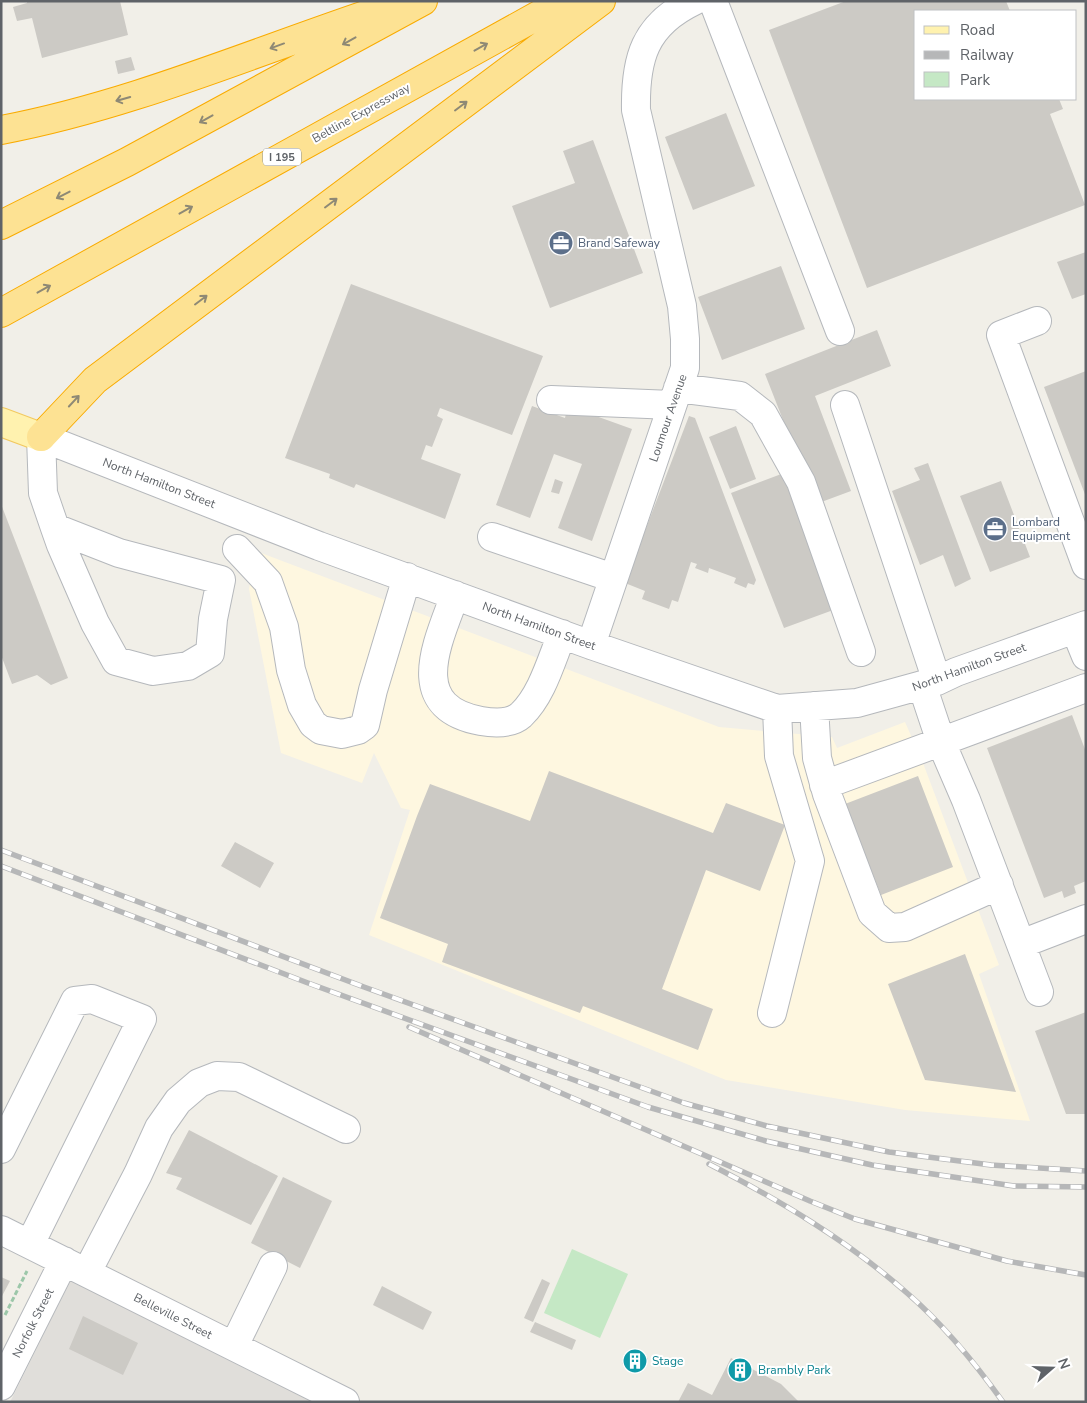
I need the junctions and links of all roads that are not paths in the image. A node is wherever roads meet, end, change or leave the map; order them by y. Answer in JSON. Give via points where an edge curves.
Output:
{"nodes":[{"id":1,"x":405,"y":1,"type":"edge"},
{"id":2,"x":423,"y":1,"type":"edge"},
{"id":3,"x":564,"y":1,"type":"edge"},
{"id":4,"x":601,"y":1,"type":"edge"},
{"id":5,"x":694,"y":1,"type":"edge"},
{"id":6,"x":713,"y":1,"type":"edge"},
{"id":7,"x":1,"y":130,"type":"edge"},
{"id":8,"x":1,"y":226,"type":"edge"},
{"id":9,"x":1,"y":312,"type":"edge"},
{"id":10,"x":1037,"y":322,"type":"dead end"},
{"id":11,"x":840,"y":331,"type":"dead end"},
{"id":12,"x":675,"y":396,"type":"junction"},
{"id":13,"x":552,"y":400,"type":"dead end"},
{"id":14,"x":845,"y":405,"type":"dead end"},
{"id":15,"x":1,"y":422,"type":"edge"},
{"id":16,"x":41,"y":437,"type":"junction"},
{"id":17,"x":252,"y":520,"type":"junction"},
{"id":18,"x":55,"y":528,"type":"junction"},
{"id":19,"x":492,"y":537,"type":"dead end"},
{"id":20,"x":237,"y":549,"type":"junction"},
{"id":21,"x":1086,"y":565,"type":"edge"},
{"id":22,"x":406,"y":577,"type":"junction"},
{"id":23,"x":614,"y":578,"type":"junction"},
{"id":24,"x":221,"y":580,"type":"junction"},
{"id":25,"x":455,"y":595,"type":"junction"},
{"id":26,"x":1081,"y":627,"type":"edge"},
{"id":27,"x":562,"y":634,"type":"junction"},
{"id":28,"x":591,"y":645,"type":"junction"},
{"id":29,"x":861,"y":652,"type":"dead end"},
{"id":30,"x":1086,"y":656,"type":"edge"},
{"id":31,"x":929,"y":683,"type":"junction"},
{"id":32,"x":1086,"y":688,"type":"edge"},
{"id":33,"x":814,"y":706,"type":"junction"},
{"id":34,"x":777,"y":709,"type":"junction"},
{"id":35,"x":941,"y":742,"type":"junction"},
{"id":36,"x":824,"y":785,"type":"junction"},
{"id":37,"x":999,"y":885,"type":"junction"},
{"id":38,"x":1086,"y":919,"type":"edge"},
{"id":39,"x":1021,"y":944,"type":"junction"},
{"id":40,"x":1039,"y":992,"type":"dead end"},
{"id":41,"x":772,"y":1012,"type":"dead end"},
{"id":42,"x":346,"y":1129,"type":"dead end"},
{"id":43,"x":1,"y":1149,"type":"edge"},
{"id":44,"x":1,"y":1230,"type":"edge"},
{"id":45,"x":34,"y":1246,"type":"junction"},
{"id":46,"x":274,"y":1266,"type":"dead end"},
{"id":47,"x":76,"y":1267,"type":"junction"},
{"id":48,"x":234,"y":1346,"type":"junction"},
{"id":49,"x":1,"y":1386,"type":"edge"},
{"id":50,"x":345,"y":1402,"type":"edge"}],
"edges":[{"from":1,"to":7,"type":"highway","one_way":true,"via":[[162,87],[44,122]]},
{"from":2,"to":8,"type":"highway","one_way":true,"via":[[127,162]]},
{"from":9,"to":3,"type":"highway","name":"Beltline Expressway","number":"I 195","one_way":true},
{"from":16,"to":4,"type":"highway","one_way":true,"via":[[94,380]]},
{"from":5,"to":12,"type":"street","name":"Loumour Avenue","via":[[658,25],[639,61],[635,84],[636,110],[682,306],[685,368]]},
{"from":6,"to":11,"type":"street"},
{"from":10,"to":21,"type":"street","via":[[1001,335]]},
{"from":12,"to":13,"type":"street"},
{"from":12,"to":23,"type":"street","name":"Loumour Avenue"},
{"from":12,"to":29,"type":"street","via":[[740,396],[763,414],[801,482]]},
{"from":14,"to":31,"type":"street"},
{"from":15,"to":16,"type":"main road","name":"North Hamilton Street"},
{"from":16,"to":17,"type":"street","name":"North Hamilton Street"},
{"from":16,"to":18,"type":"street","via":[[44,493]]},
{"from":17,"to":20,"type":"street"},
{"from":17,"to":22,"type":"street","name":"North Hamilton Street"},
{"from":18,"to":24,"type":"street","via":[[118,552]]},
{"from":18,"to":24,"type":"street","via":[[95,623],[116,661],[153,671],[188,666],[210,653]]},
{"from":19,"to":23,"type":"street"},
{"from":20,"to":22,"type":"street","via":[[268,582],[284,627],[302,706],[320,730],[342,734],[365,725]]},
{"from":20,"to":24,"type":"street"},
{"from":22,"to":25,"type":"street","name":"North Hamilton Street"},
{"from":23,"to":28,"type":"street","name":"Loumour Avenue"},
{"from":25,"to":27,"type":"street","name":"North Hamilton Street"},
{"from":25,"to":27,"type":"street","via":[[438,641],[432,675],[441,700],[450,710],[470,718],[498,722],[519,717],[531,704]]},
{"from":26,"to":30,"type":"street"},
{"from":26,"to":31,"type":"street","name":"North Hamilton Street"},
{"from":27,"to":28,"type":"street","name":"North Hamilton Street"},
{"from":28,"to":34,"type":"street","name":"North Hamilton Street"},
{"from":31,"to":33,"type":"street","name":"North Hamilton Street","via":[[856,703]]},
{"from":31,"to":35,"type":"street"},
{"from":32,"to":35,"type":"street"},
{"from":33,"to":34,"type":"street","name":"North Hamilton Street"},
{"from":33,"to":36,"type":"street","via":[[817,758]]},
{"from":34,"to":41,"type":"street","via":[[779,756],[810,861]]},
{"from":35,"to":36,"type":"street"},
{"from":35,"to":37,"type":"street"},
{"from":36,"to":37,"type":"street","via":[[872,913],[889,928],[905,927]]},
{"from":37,"to":39,"type":"street"},
{"from":38,"to":39,"type":"street"},
{"from":39,"to":40,"type":"street"},
{"from":42,"to":47,"type":"street","name":"Norfolk Street","via":[[239,1077],[217,1076],[199,1083],[178,1100],[159,1128],[138,1174]]},
{"from":43,"to":45,"type":"street","via":[[75,1001],[92,999],[142,1019]]},
{"from":44,"to":45,"type":"street","name":"Belleville Street"},
{"from":45,"to":47,"type":"street","name":"Belleville Street"},
{"from":46,"to":48,"type":"street"},
{"from":47,"to":48,"type":"street","name":"Belleville Street"},
{"from":47,"to":49,"type":"street","name":"Norfolk Street"},
{"from":48,"to":50,"type":"street","name":"Belleville Street"}]}
